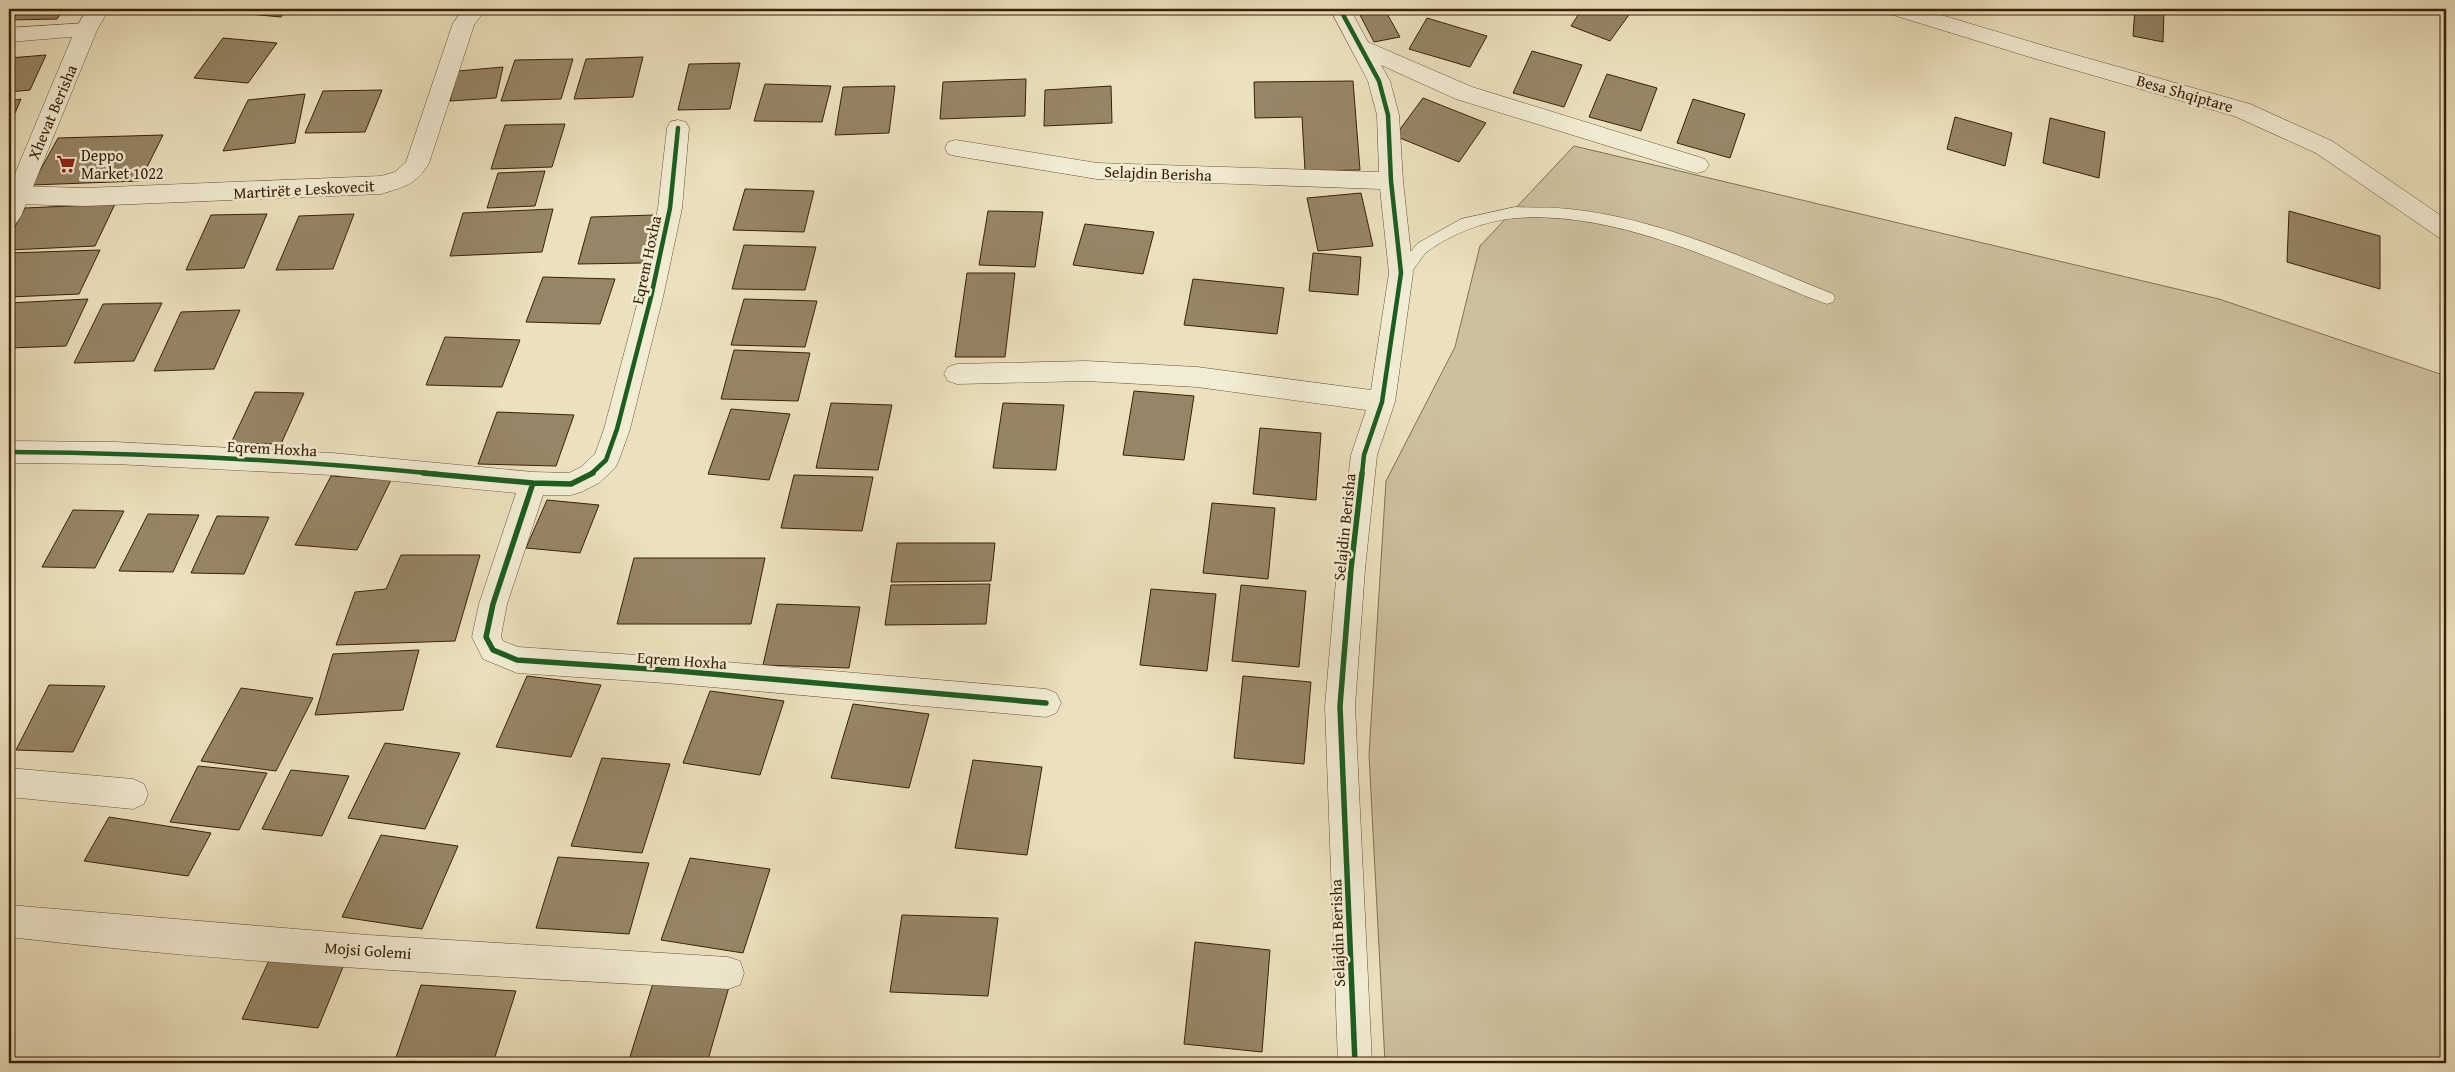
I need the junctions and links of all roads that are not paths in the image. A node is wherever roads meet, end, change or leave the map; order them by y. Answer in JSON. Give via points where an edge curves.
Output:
{"nodes":[{"id":1,"x":98,"y":9,"type":"edge"},
{"id":2,"x":476,"y":9,"type":"edge"},
{"id":3,"x":1340,"y":9,"type":"edge"},
{"id":4,"x":1898,"y":9,"type":"edge"},
{"id":5,"x":86,"y":30,"type":"junction"},
{"id":6,"x":9,"y":35,"type":"edge"},
{"id":7,"x":1359,"y":46,"type":"junction"},
{"id":8,"x":678,"y":128,"type":"dead end"},
{"id":9,"x":956,"y":148,"type":"dead end"},
{"id":10,"x":1696,"y":165,"type":"dead end"},
{"id":11,"x":1391,"y":181,"type":"junction"},
{"id":12,"x":13,"y":206,"type":"edge"},
{"id":13,"x":2446,"y":231,"type":"edge"},
{"id":14,"x":1401,"y":274,"type":"junction"},
{"id":15,"x":1828,"y":298,"type":"dead end"},
{"id":16,"x":957,"y":374,"type":"dead end"},
{"id":17,"x":1382,"y":402,"type":"junction"},
{"id":18,"x":9,"y":452,"type":"edge"},
{"id":19,"x":533,"y":483,"type":"junction"},
{"id":20,"x":1046,"y":703,"type":"dead end"},
{"id":21,"x":9,"y":782,"type":"edge"},
{"id":22,"x":134,"y":794,"type":"dead end"},
{"id":23,"x":9,"y":921,"type":"edge"},
{"id":24,"x":728,"y":973,"type":"dead end"},
{"id":25,"x":1355,"y":1063,"type":"edge"}],
"edges":[{"from":1,"to":5,"type":"street","name":"Xhevat Berisha"},
{"from":2,"to":12,"type":"street","name":"Martirët e Leskovecit","via":[[464,23],[417,163],[412,171],[393,183],[114,196]]},
{"from":3,"to":7,"type":"street","name":"Selajdin Berisha"},
{"from":4,"to":13,"type":"street","name":"Besa Shqiptare","via":[[2242,110],[2324,147]]},
{"from":5,"to":6,"type":"street"},
{"from":5,"to":12,"type":"street","name":"Xhevat Berisha"},
{"from":7,"to":10,"type":"street","via":[[1464,93]]},
{"from":7,"to":11,"type":"street","name":"Selajdin Berisha","via":[[1379,81],[1388,115]]},
{"from":8,"to":19,"type":"street","name":"Eqrem Hoxha","via":[[670,208],[652,297],[606,460],[590,475],[572,484]]},
{"from":9,"to":11,"type":"street","name":"Selajdin Berisha","via":[[1097,171]]},
{"from":11,"to":14,"type":"street","name":"Selajdin Berisha"},
{"from":14,"to":15,"type":"lane","via":[[1423,248],[1453,229],[1502,214],[1537,212],[1587,216],[1664,234]]},
{"from":14,"to":17,"type":"street","name":"Selajdin Berisha"},
{"from":16,"to":17,"type":"street","via":[[1086,371],[1197,376]]},
{"from":17,"to":25,"type":"street","name":"Selajdin Berisha","via":[[1364,455],[1340,706]]},
{"from":18,"to":19,"type":"street","name":"Eqrem Hoxha","via":[[115,452],[322,463]]},
{"from":19,"to":20,"type":"street","name":"Eqrem Hoxha","via":[[493,604],[486,637],[493,650],[517,660]]},
{"from":21,"to":22,"type":"street"},
{"from":23,"to":24,"type":"street","name":"Mojsi Golemi","via":[[110,931]]}]}
